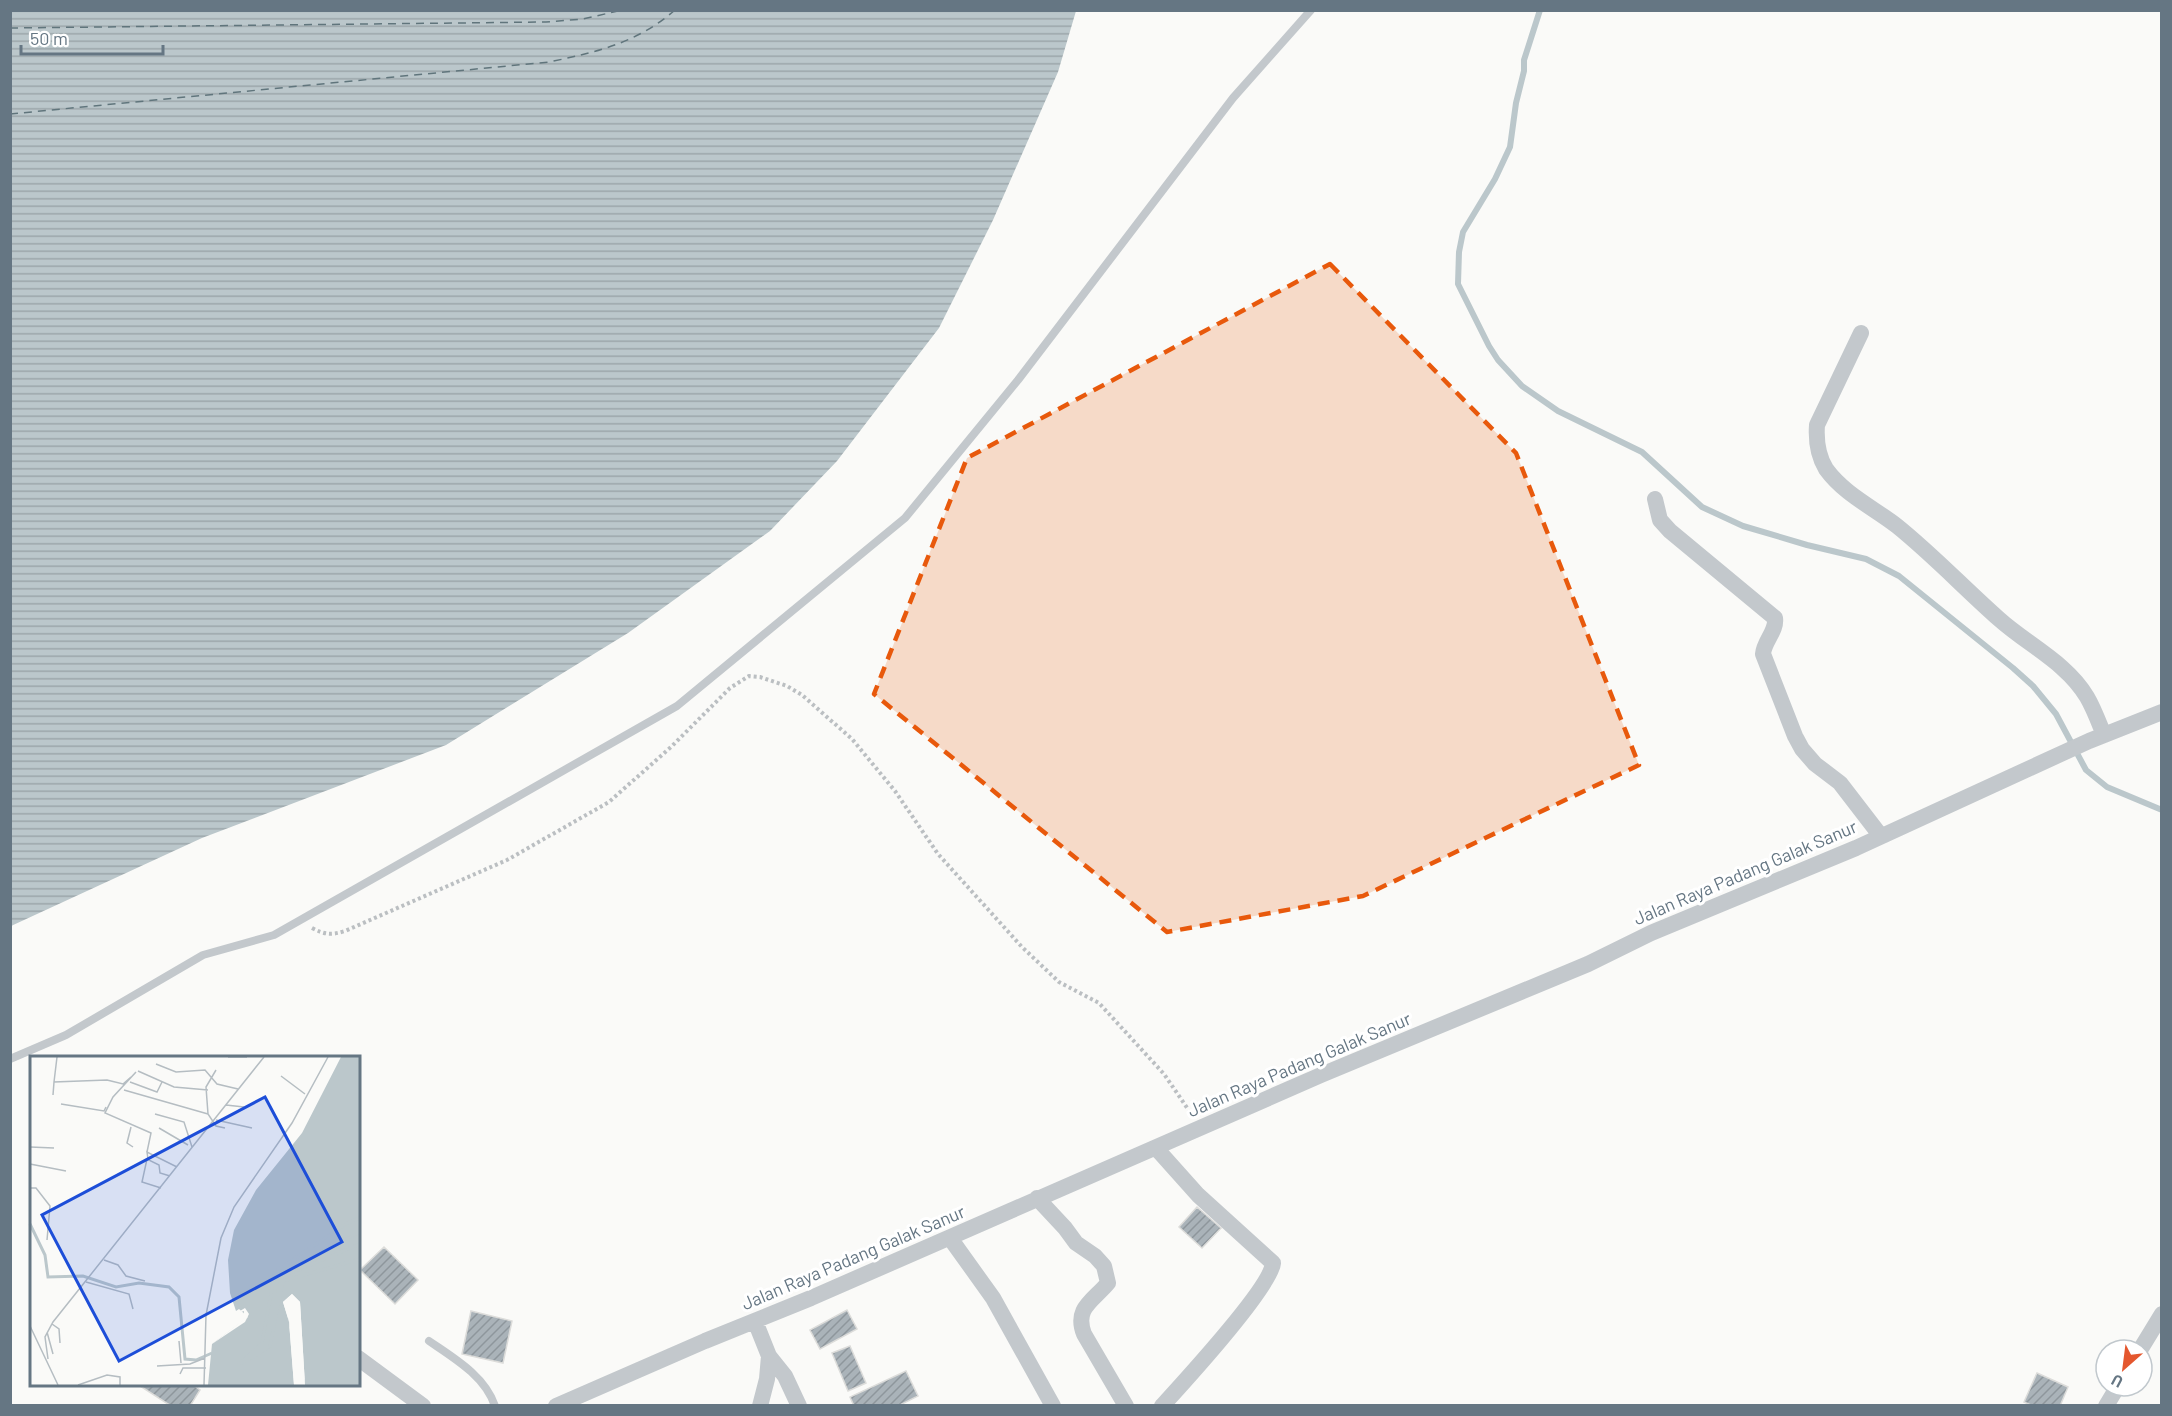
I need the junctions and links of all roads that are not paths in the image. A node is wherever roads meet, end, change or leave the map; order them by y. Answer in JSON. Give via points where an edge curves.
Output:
{"nodes":[{"id":1,"x":1311,"y":10,"type":"edge"},
{"id":2,"x":1861,"y":333,"type":"dead end"},
{"id":3,"x":1655,"y":500,"type":"dead end"},
{"id":4,"x":2162,"y":711,"type":"edge"},
{"id":5,"x":2097,"y":738,"type":"junction"},
{"id":6,"x":1880,"y":835,"type":"junction"},
{"id":7,"x":10,"y":1059,"type":"edge"},
{"id":8,"x":1156,"y":1148,"type":"junction"},
{"id":9,"x":1037,"y":1198,"type":"junction"},
{"id":10,"x":950,"y":1238,"type":"junction"},
{"id":11,"x":2162,"y":1314,"type":"edge"},
{"id":12,"x":755,"y":1321,"type":"junction"},
{"id":13,"x":2147,"y":1338,"type":"edge"},
{"id":14,"x":429,"y":1341,"type":"dead end"},
{"id":15,"x":769,"y":1356,"type":"junction"},
{"id":16,"x":360,"y":1359,"type":"edge"},
{"id":17,"x":423,"y":1406,"type":"edge"},
{"id":18,"x":495,"y":1406,"type":"edge"},
{"id":19,"x":556,"y":1406,"type":"edge"},
{"id":20,"x":760,"y":1406,"type":"edge"},
{"id":21,"x":799,"y":1406,"type":"edge"},
{"id":22,"x":1053,"y":1406,"type":"edge"},
{"id":23,"x":1126,"y":1406,"type":"edge"},
{"id":24,"x":1162,"y":1406,"type":"edge"}],
"edges":[{"from":1,"to":7,"type":"lane","via":[[1233,98],[1018,380],[905,518],[677,706],[274,935],[203,955],[66,1035]]},
{"from":2,"to":5,"type":"street","via":[[1816,424],[1816,438],[1826,468],[1839,483],[1936,558],[2000,620],[2063,668],[2087,697]]},
{"from":3,"to":6,"type":"street","via":[[1660,520],[1670,531],[1775,618],[1776,625],[1763,654],[1795,736],[1815,764],[1840,783]]},
{"from":4,"to":5,"type":"street","name":"Jalan Raya Padang Galak Sanur"},
{"from":5,"to":6,"type":"street","name":"Jalan Raya Padang Galak Sanur"},
{"from":6,"to":8,"type":"street","name":"Jalan Raya Padang Galak Sanur"},
{"from":8,"to":9,"type":"street","name":"Jalan Raya Padang Galak Sanur"},
{"from":8,"to":24,"type":"street","via":[[1198,1195],[1273,1263],[1261,1288]]},
{"from":9,"to":10,"type":"street","name":"Jalan Raya Padang Galak Sanur"},
{"from":9,"to":23,"type":"street","via":[[1076,1243],[1104,1266],[1108,1283],[1084,1309],[1079,1323]]},
{"from":10,"to":12,"type":"street","name":"Jalan Raya Padang Galak Sanur"},
{"from":10,"to":22,"type":"street","via":[[993,1298]]},
{"from":11,"to":13,"type":"street"},
{"from":12,"to":15,"type":"street"},
{"from":12,"to":19,"type":"street","name":"Jalan Raya Padang Galak Sanur"},
{"from":14,"to":18,"type":"lane","via":[[470,1372],[490,1392]]},
{"from":15,"to":20,"type":"street"},
{"from":15,"to":21,"type":"street","via":[[785,1376]]},
{"from":16,"to":17,"type":"street"}]}
